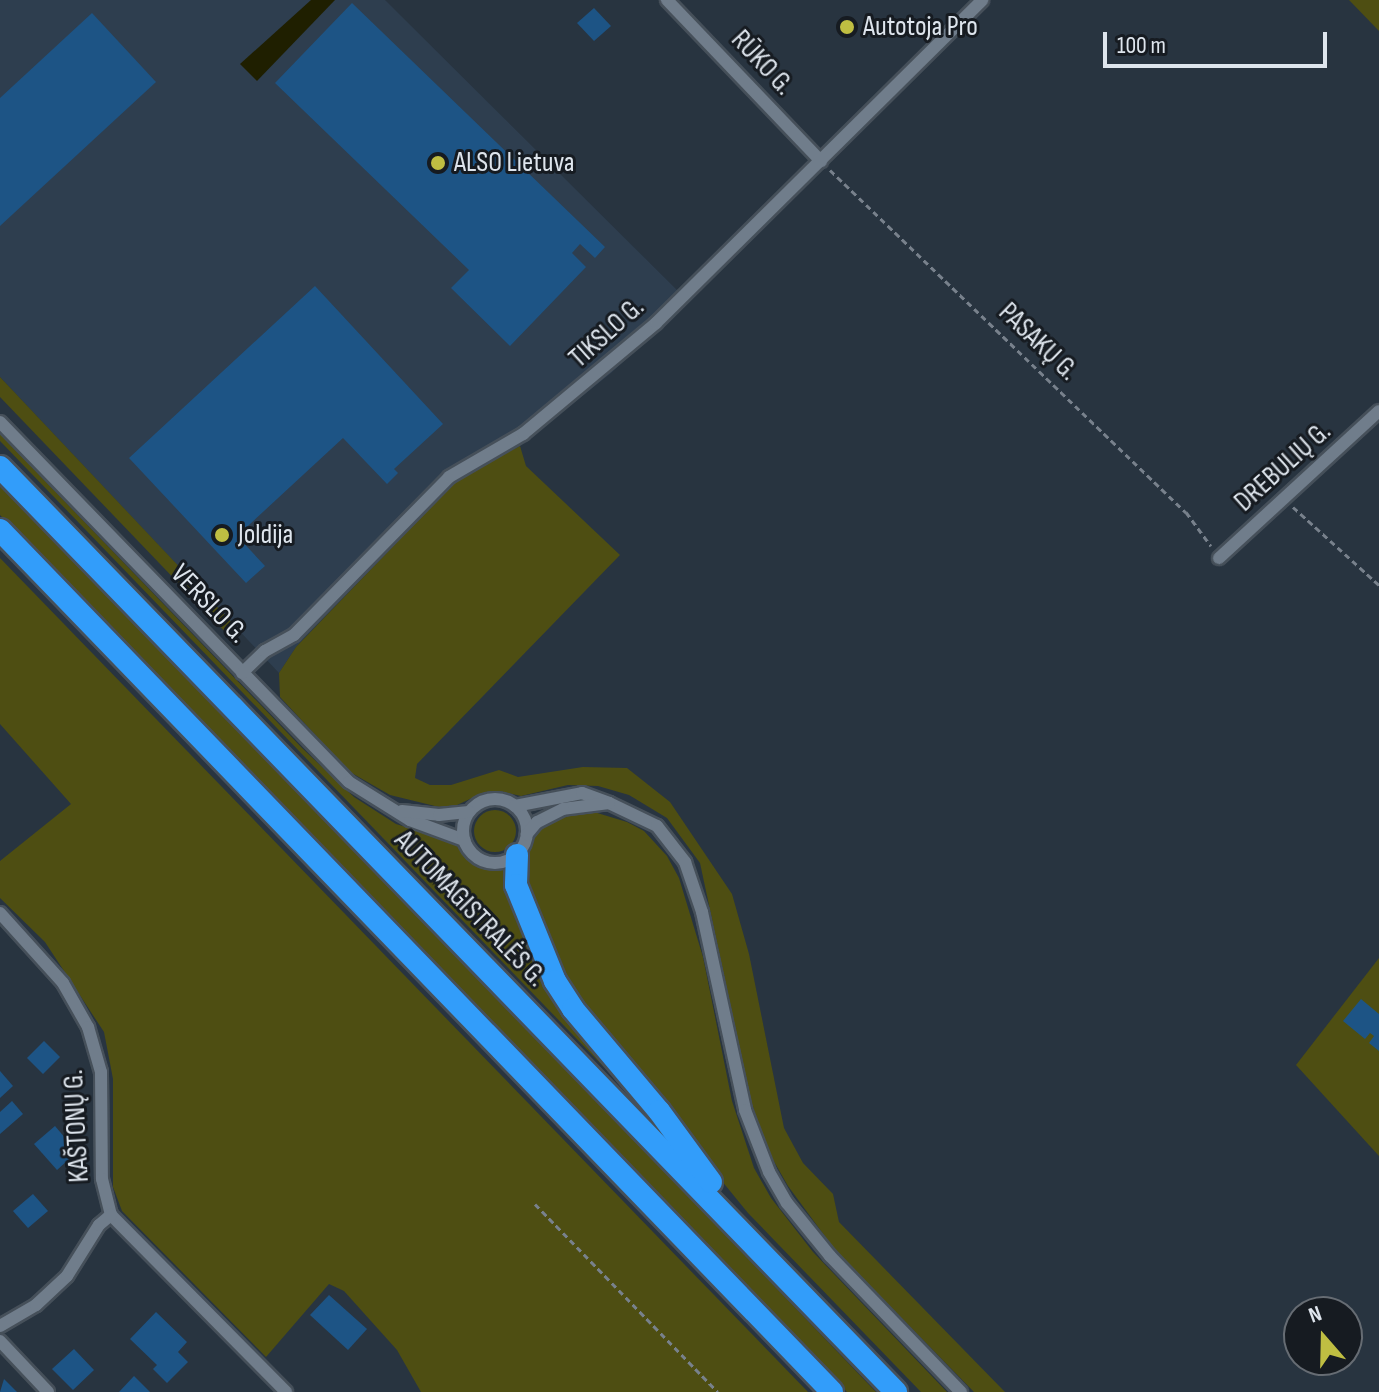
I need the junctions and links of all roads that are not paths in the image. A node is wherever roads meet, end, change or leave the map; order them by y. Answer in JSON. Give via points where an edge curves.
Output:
{"nodes":[{"id":1,"x":667,"y":0,"type":"edge"},
{"id":2,"x":982,"y":0,"type":"edge"},
{"id":3,"x":821,"y":161,"type":"junction"},
{"id":4,"x":1378,"y":415,"type":"edge"},
{"id":5,"x":0,"y":422,"type":"edge"},
{"id":6,"x":0,"y":467,"type":"edge"},
{"id":7,"x":0,"y":530,"type":"edge"},
{"id":8,"x":0,"y":548,"type":"edge"},
{"id":9,"x":1219,"y":558,"type":"road end"},
{"id":10,"x":87,"y":620,"type":"junction"},
{"id":11,"x":242,"y":673,"type":"junction"},
{"id":12,"x":609,"y":803,"type":"junction"},
{"id":13,"x":515,"y":806,"type":"junction"},
{"id":14,"x":391,"y":809,"type":"junction"},
{"id":15,"x":469,"y":812,"type":"junction"},
{"id":16,"x":527,"y":834,"type":"junction"},
{"id":17,"x":464,"y":840,"type":"junction"},
{"id":18,"x":517,"y":855,"type":"junction"},
{"id":19,"x":0,"y":913,"type":"edge"},
{"id":20,"x":111,"y":1215,"type":"junction"},
{"id":21,"x":0,"y":1326,"type":"edge"},
{"id":22,"x":0,"y":1341,"type":"edge"},
{"id":23,"x":48,"y":1392,"type":"edge"},
{"id":24,"x":286,"y":1392,"type":"edge"},
{"id":25,"x":832,"y":1392,"type":"edge"},
{"id":26,"x":896,"y":1392,"type":"edge"},
{"id":27,"x":909,"y":1392,"type":"edge"},
{"id":28,"x":961,"y":1392,"type":"edge"}],
"edges":[{"from":1,"to":3,"type":"street","name":"RŪKO G."},
{"from":2,"to":3,"type":"street","name":"TIKSLO G."},
{"from":3,"to":11,"type":"street","name":"TIKSLO G.","via":[[656,323],[523,434],[449,477],[294,635],[265,651]]},
{"from":4,"to":9,"type":"street","name":"DREBULIŲ G."},
{"from":5,"to":11,"type":"street","name":"VERSLO G."},
{"from":6,"to":26,"type":"highway","name":"AUTOMAGISTRALĖS G."},
{"from":7,"to":10,"type":"highway"},
{"from":8,"to":10,"type":"highway","via":[[44,593]]},
{"from":10,"to":25,"type":"highway"},
{"from":11,"to":14,"type":"street","name":"VERSLO G.","via":[[349,782]]},
{"from":12,"to":13,"type":"street","via":[[582,793]]},
{"from":12,"to":16,"type":"street","via":[[563,809],[537,822]]},
{"from":12,"to":28,"type":"street","via":[[657,826],[685,862],[702,912],[745,1110],[787,1203],[830,1256]]},
{"from":13,"to":15,"type":"street","via":[[487,800]]},
{"from":13,"to":16,"type":"street","via":[[525,818]]},
{"from":14,"to":15,"type":"street","name":"VERSLO G.","via":[[439,815]]},
{"from":14,"to":17,"type":"street","name":"VERSLO G."},
{"from":15,"to":17,"type":"street"},
{"from":16,"to":18,"type":"street"},
{"from":17,"to":18,"type":"street","via":[[472,854],[489,863]]},
{"from":18,"to":27,"type":"highway","via":[[516,885],[540,950],[573,1009],[735,1210]]},
{"from":19,"to":20,"type":"street","name":"KAŠTONŲ G.","via":[[63,983],[88,1027],[101,1072],[102,1179]]},
{"from":20,"to":21,"type":"street","via":[[57,1286]]},
{"from":20,"to":24,"type":"street","name":"KAŠTONŲ G."},
{"from":22,"to":23,"type":"street"}]}
